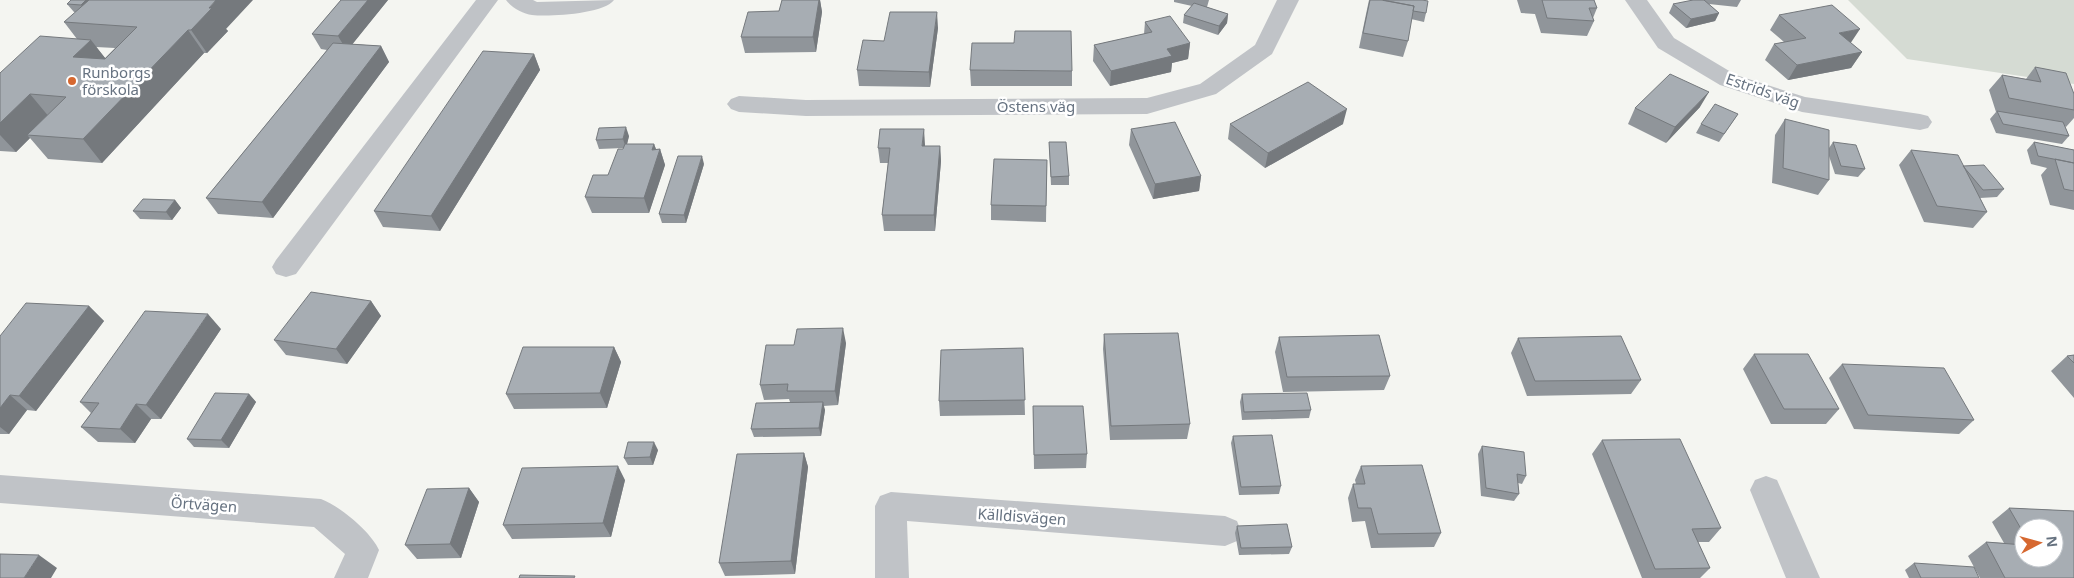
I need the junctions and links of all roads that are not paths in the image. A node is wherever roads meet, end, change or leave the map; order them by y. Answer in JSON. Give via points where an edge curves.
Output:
{"nodes":[{"id":1,"x":487,"y":0,"type":"edge"},
{"id":2,"x":517,"y":0,"type":"edge"},
{"id":3,"x":603,"y":0,"type":"edge"},
{"id":4,"x":1288,"y":0,"type":"edge"},
{"id":5,"x":1636,"y":0,"type":"edge"},
{"id":6,"x":739,"y":104,"type":"dead end"},
{"id":7,"x":1920,"y":122,"type":"dead end"},
{"id":8,"x":286,"y":267,"type":"dead end"},
{"id":9,"x":0,"y":490,"type":"edge"},
{"id":10,"x":1766,"y":490,"type":"dead end"},
{"id":11,"x":1225,"y":530,"type":"dead end"},
{"id":12,"x":352,"y":578,"type":"edge"},
{"id":13,"x":892,"y":578,"type":"edge"},
{"id":14,"x":1803,"y":578,"type":"edge"}],
"edges":[{"from":1,"to":8,"type":"street"},
{"from":2,"to":3,"type":"street","via":[[533,9],[588,6]]},
{"from":4,"to":6,"type":"street","name":"Östens väg","via":[[1264,49],[1208,89],[1147,106],[806,108]]},
{"from":5,"to":7,"type":"street","name":"Estrids väg","via":[[1666,43],[1728,80],[1802,104]]},
{"from":9,"to":12,"type":"street","name":"Örtvägen","via":[[321,513],[363,550]]},
{"from":10,"to":14,"type":"street"},
{"from":11,"to":13,"type":"street","name":"Källdisvägen","via":[[891,506]]}]}
